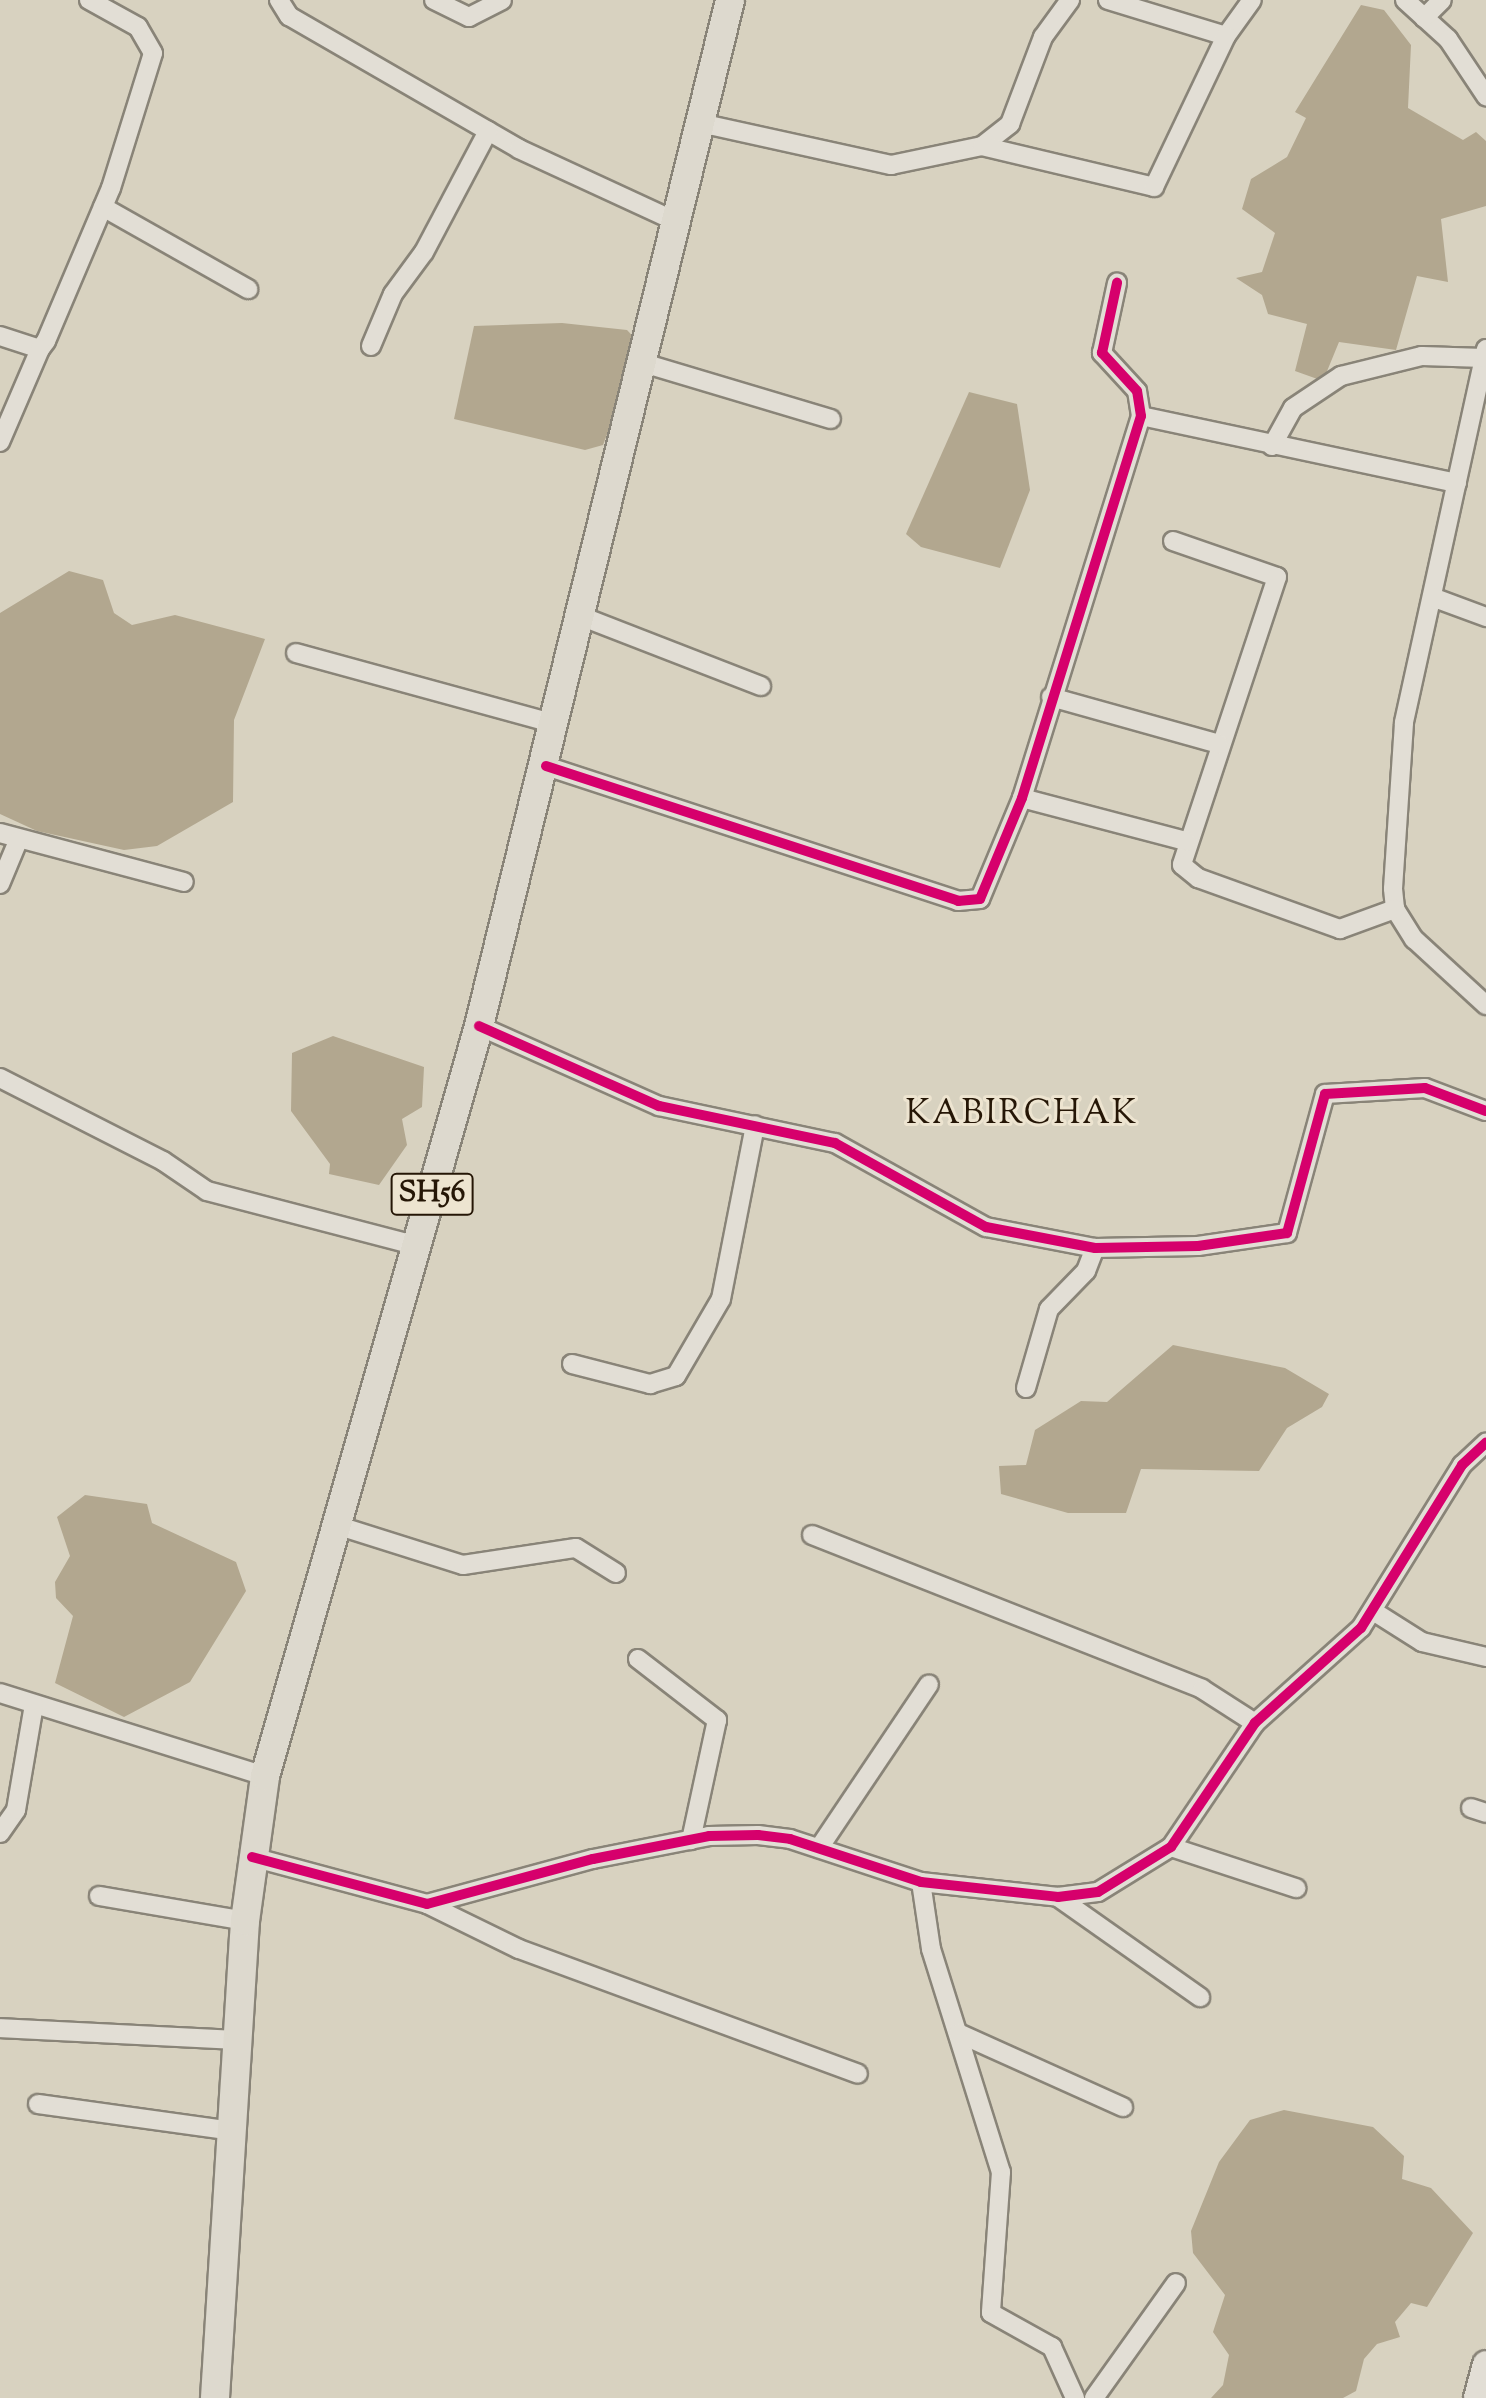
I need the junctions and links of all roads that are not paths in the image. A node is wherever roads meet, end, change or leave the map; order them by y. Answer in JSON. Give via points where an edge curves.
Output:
{"nodes":[{"id":1,"x":89,"y":0,"type":"edge"},
{"id":2,"x":279,"y":0,"type":"edge"},
{"id":3,"x":434,"y":0,"type":"edge"},
{"id":4,"x":502,"y":0,"type":"edge"},
{"id":5,"x":730,"y":0,"type":"edge"},
{"id":6,"x":1070,"y":0,"type":"edge"},
{"id":7,"x":1108,"y":0,"type":"edge"},
{"id":8,"x":1252,"y":0,"type":"edge"},
{"id":9,"x":1405,"y":0,"type":"edge"},
{"id":10,"x":1442,"y":0,"type":"edge"},
{"id":11,"x":1424,"y":18,"type":"junction"},
{"id":12,"x":1226,"y":36,"type":"junction"},
{"id":13,"x":1486,"y":96,"type":"edge"},
{"id":14,"x":700,"y":123,"type":"junction"},
{"id":15,"x":488,"y":131,"type":"junction"},
{"id":16,"x":982,"y":146,"type":"junction"},
{"id":17,"x":103,"y":207,"type":"junction"},
{"id":18,"x":675,"y":221,"type":"junction"},
{"id":19,"x":1117,"y":283,"type":"dead end"},
{"id":20,"x":248,"y":289,"type":"dead end"},
{"id":21,"x":0,"y":336,"type":"edge"},
{"id":22,"x":371,"y":346,"type":"dead end"},
{"id":23,"x":40,"y":349,"type":"junction"},
{"id":24,"x":1485,"y":354,"type":"edge"},
{"id":25,"x":643,"y":363,"type":"junction"},
{"id":26,"x":1141,"y":416,"type":"junction"},
{"id":27,"x":831,"y":419,"type":"dead end"},
{"id":28,"x":0,"y":442,"type":"edge"},
{"id":29,"x":1272,"y":446,"type":"junction"},
{"id":30,"x":1457,"y":483,"type":"junction"},
{"id":31,"x":1173,"y":541,"type":"dead end"},
{"id":32,"x":1432,"y":597,"type":"junction"},
{"id":33,"x":583,"y":617,"type":"junction"},
{"id":34,"x":1486,"y":617,"type":"edge"},
{"id":35,"x":296,"y":653,"type":"dead end"},
{"id":36,"x":761,"y":686,"type":"dead end"},
{"id":37,"x":1051,"y":697,"type":"junction"},
{"id":38,"x":556,"y":724,"type":"junction"},
{"id":39,"x":1219,"y":744,"type":"junction"},
{"id":40,"x":546,"y":766,"type":"junction"},
{"id":41,"x":1022,"y":798,"type":"junction"},
{"id":42,"x":0,"y":833,"type":"edge"},
{"id":43,"x":18,"y":841,"type":"junction"},
{"id":44,"x":1186,"y":841,"type":"junction"},
{"id":45,"x":184,"y":882,"type":"dead end"},
{"id":46,"x":0,"y":884,"type":"edge"},
{"id":47,"x":1395,"y":909,"type":"junction"},
{"id":48,"x":1486,"y":1005,"type":"edge"},
{"id":49,"x":479,"y":1026,"type":"junction"},
{"id":50,"x":0,"y":1078,"type":"edge"},
{"id":51,"x":1486,"y":1111,"type":"edge"},
{"id":52,"x":755,"y":1125,"type":"junction"},
{"id":53,"x":415,"y":1245,"type":"junction"},
{"id":54,"x":1095,"y":1248,"type":"junction"},
{"id":55,"x":572,"y":1364,"type":"dead end"},
{"id":56,"x":1026,"y":1388,"type":"dead end"},
{"id":57,"x":1486,"y":1443,"type":"edge"},
{"id":58,"x":336,"y":1525,"type":"junction"},
{"id":59,"x":812,"y":1535,"type":"dead end"},
{"id":60,"x":616,"y":1573,"type":"dead end"},
{"id":61,"x":1373,"y":1611,"type":"junction"},
{"id":62,"x":1486,"y":1657,"type":"edge"},
{"id":63,"x":638,"y":1659,"type":"dead end"},
{"id":64,"x":929,"y":1684,"type":"dead end"},
{"id":65,"x":0,"y":1693,"type":"edge"},
{"id":66,"x":34,"y":1705,"type":"junction"},
{"id":67,"x":1255,"y":1723,"type":"junction"},
{"id":68,"x":265,"y":1776,"type":"junction"},
{"id":69,"x":0,"y":1833,"type":"edge"},
{"id":70,"x":691,"y":1840,"type":"junction"},
{"id":71,"x":1171,"y":1847,"type":"junction"},
{"id":72,"x":819,"y":1848,"type":"junction"},
{"id":73,"x":252,"y":1857,"type":"junction"},
{"id":74,"x":921,"y":1882,"type":"junction"},
{"id":75,"x":1296,"y":1888,"type":"dead end"},
{"id":76,"x":99,"y":1896,"type":"dead end"},
{"id":77,"x":1058,"y":1897,"type":"junction"},
{"id":78,"x":427,"y":1904,"type":"junction"},
{"id":79,"x":245,"y":1921,"type":"junction"},
{"id":80,"x":1200,"y":1997,"type":"dead end"},
{"id":81,"x":0,"y":2028,"type":"edge"},
{"id":82,"x":958,"y":2033,"type":"junction"},
{"id":83,"x":238,"y":2040,"type":"junction"},
{"id":84,"x":858,"y":2074,"type":"dead end"},
{"id":85,"x":38,"y":2104,"type":"dead end"},
{"id":86,"x":1123,"y":2107,"type":"dead end"},
{"id":87,"x":232,"y":2131,"type":"junction"},
{"id":88,"x":1176,"y":2283,"type":"dead end"},
{"id":89,"x":1486,"y":2364,"type":"edge"},
{"id":90,"x":215,"y":2398,"type":"edge"},
{"id":91,"x":1075,"y":2398,"type":"edge"},
{"id":92,"x":1094,"y":2398,"type":"edge"},
{"id":93,"x":1477,"y":2398,"type":"edge"}],
"edges":[{"from":1,"to":17,"type":"street","via":[[153,41]]},
{"from":2,"to":15,"type":"street","via":[[289,16]]},
{"from":3,"to":4,"type":"street","via":[[469,17]]},
{"from":5,"to":14,"type":"main road","number":"SH56"},
{"from":6,"to":16,"type":"street","via":[[1043,37],[1010,124]]},
{"from":7,"to":12,"type":"street"},
{"from":8,"to":12,"type":"street"},
{"from":9,"to":11,"type":"street"},
{"from":10,"to":11,"type":"street"},
{"from":11,"to":13,"type":"street"},
{"from":12,"to":16,"type":"street","via":[[1154,187]]},
{"from":14,"to":16,"type":"street","via":[[891,165]]},
{"from":14,"to":18,"type":"main road","number":"SH56"},
{"from":15,"to":18,"type":"street","via":[[605,195]]},
{"from":15,"to":22,"type":"street","via":[[424,252],[393,294]]},
{"from":17,"to":20,"type":"street"},
{"from":17,"to":23,"type":"street"},
{"from":18,"to":25,"type":"main road","number":"SH56"},
{"from":19,"to":26,"type":"street","via":[[1102,353],[1137,391]]},
{"from":21,"to":23,"type":"street"},
{"from":23,"to":28,"type":"street"},
{"from":24,"to":29,"type":"street","via":[[1422,356],[1341,376],[1293,408]]},
{"from":24,"to":30,"type":"street"},
{"from":25,"to":27,"type":"street"},
{"from":25,"to":33,"type":"main road","number":"SH56"},
{"from":26,"to":29,"type":"street"},
{"from":26,"to":37,"type":"street"},
{"from":29,"to":30,"type":"street"},
{"from":30,"to":32,"type":"street"},
{"from":31,"to":39,"type":"street","via":[[1277,577]]},
{"from":32,"to":34,"type":"street"},
{"from":32,"to":47,"type":"street","via":[[1404,723]]},
{"from":33,"to":36,"type":"street"},
{"from":33,"to":38,"type":"main road","number":"SH56"},
{"from":35,"to":38,"type":"street"},
{"from":37,"to":39,"type":"street"},
{"from":37,"to":41,"type":"street"},
{"from":38,"to":40,"type":"main road","number":"SH56"},
{"from":39,"to":44,"type":"street"},
{"from":40,"to":41,"type":"street","via":[[973,902],[989,882]]},
{"from":40,"to":49,"type":"main road","number":"SH56"},
{"from":41,"to":44,"type":"street"},
{"from":42,"to":43,"type":"street"},
{"from":43,"to":45,"type":"street"},
{"from":43,"to":46,"type":"street"},
{"from":44,"to":47,"type":"street","via":[[1188,872],[1340,929]]},
{"from":47,"to":48,"type":"street","via":[[1414,939]]},
{"from":49,"to":52,"type":"street","via":[[659,1106]]},
{"from":49,"to":53,"type":"main road","number":"SH56"},
{"from":50,"to":53,"type":"street","via":[[207,1191]]},
{"from":51,"to":54,"type":"street","via":[[1425,1088],[1325,1094],[1287,1233],[1198,1246]]},
{"from":52,"to":54,"type":"street","via":[[835,1143],[986,1227]]},
{"from":52,"to":55,"type":"street","via":[[721,1299],[676,1376],[650,1384]]},
{"from":53,"to":58,"type":"main road","number":"SH56"},
{"from":54,"to":56,"type":"street","via":[[1086,1271],[1049,1309]]},
{"from":57,"to":61,"type":"street","via":[[1462,1465]]},
{"from":58,"to":60,"type":"street","via":[[463,1565],[576,1548]]},
{"from":58,"to":68,"type":"main road","number":"SH56"},
{"from":59,"to":67,"type":"street","via":[[1202,1689]]},
{"from":61,"to":62,"type":"street","via":[[1422,1642]]},
{"from":61,"to":67,"type":"street","via":[[1339,1652]]},
{"from":63,"to":70,"type":"street","via":[[717,1720]]},
{"from":64,"to":72,"type":"street"},
{"from":65,"to":66,"type":"street"},
{"from":66,"to":68,"type":"street"},
{"from":66,"to":69,"type":"street","via":[[16,1810]]},
{"from":67,"to":71,"type":"street"},
{"from":68,"to":73,"type":"main road","number":"SH56"},
{"from":70,"to":72,"type":"street","via":[[758,1835]]},
{"from":70,"to":78,"type":"street"},
{"from":71,"to":75,"type":"street"},
{"from":71,"to":77,"type":"street","via":[[1098,1892]]},
{"from":72,"to":74,"type":"street"},
{"from":73,"to":78,"type":"street"},
{"from":73,"to":79,"type":"main road","number":"SH56"},
{"from":74,"to":77,"type":"street"},
{"from":74,"to":82,"type":"street","via":[[931,1949]]},
{"from":76,"to":79,"type":"street"},
{"from":77,"to":80,"type":"street"},
{"from":78,"to":84,"type":"street","via":[[519,1949]]},
{"from":79,"to":83,"type":"main road","number":"SH56"},
{"from":81,"to":83,"type":"street"},
{"from":82,"to":86,"type":"street"},
{"from":82,"to":91,"type":"street","via":[[1001,2172],[991,2313],[1052,2347]]},
{"from":83,"to":87,"type":"main road","number":"SH56"},
{"from":85,"to":87,"type":"street"},
{"from":87,"to":90,"type":"main road","number":"SH56"},
{"from":88,"to":92,"type":"street"},
{"from":89,"to":93,"type":"main road"}]}
